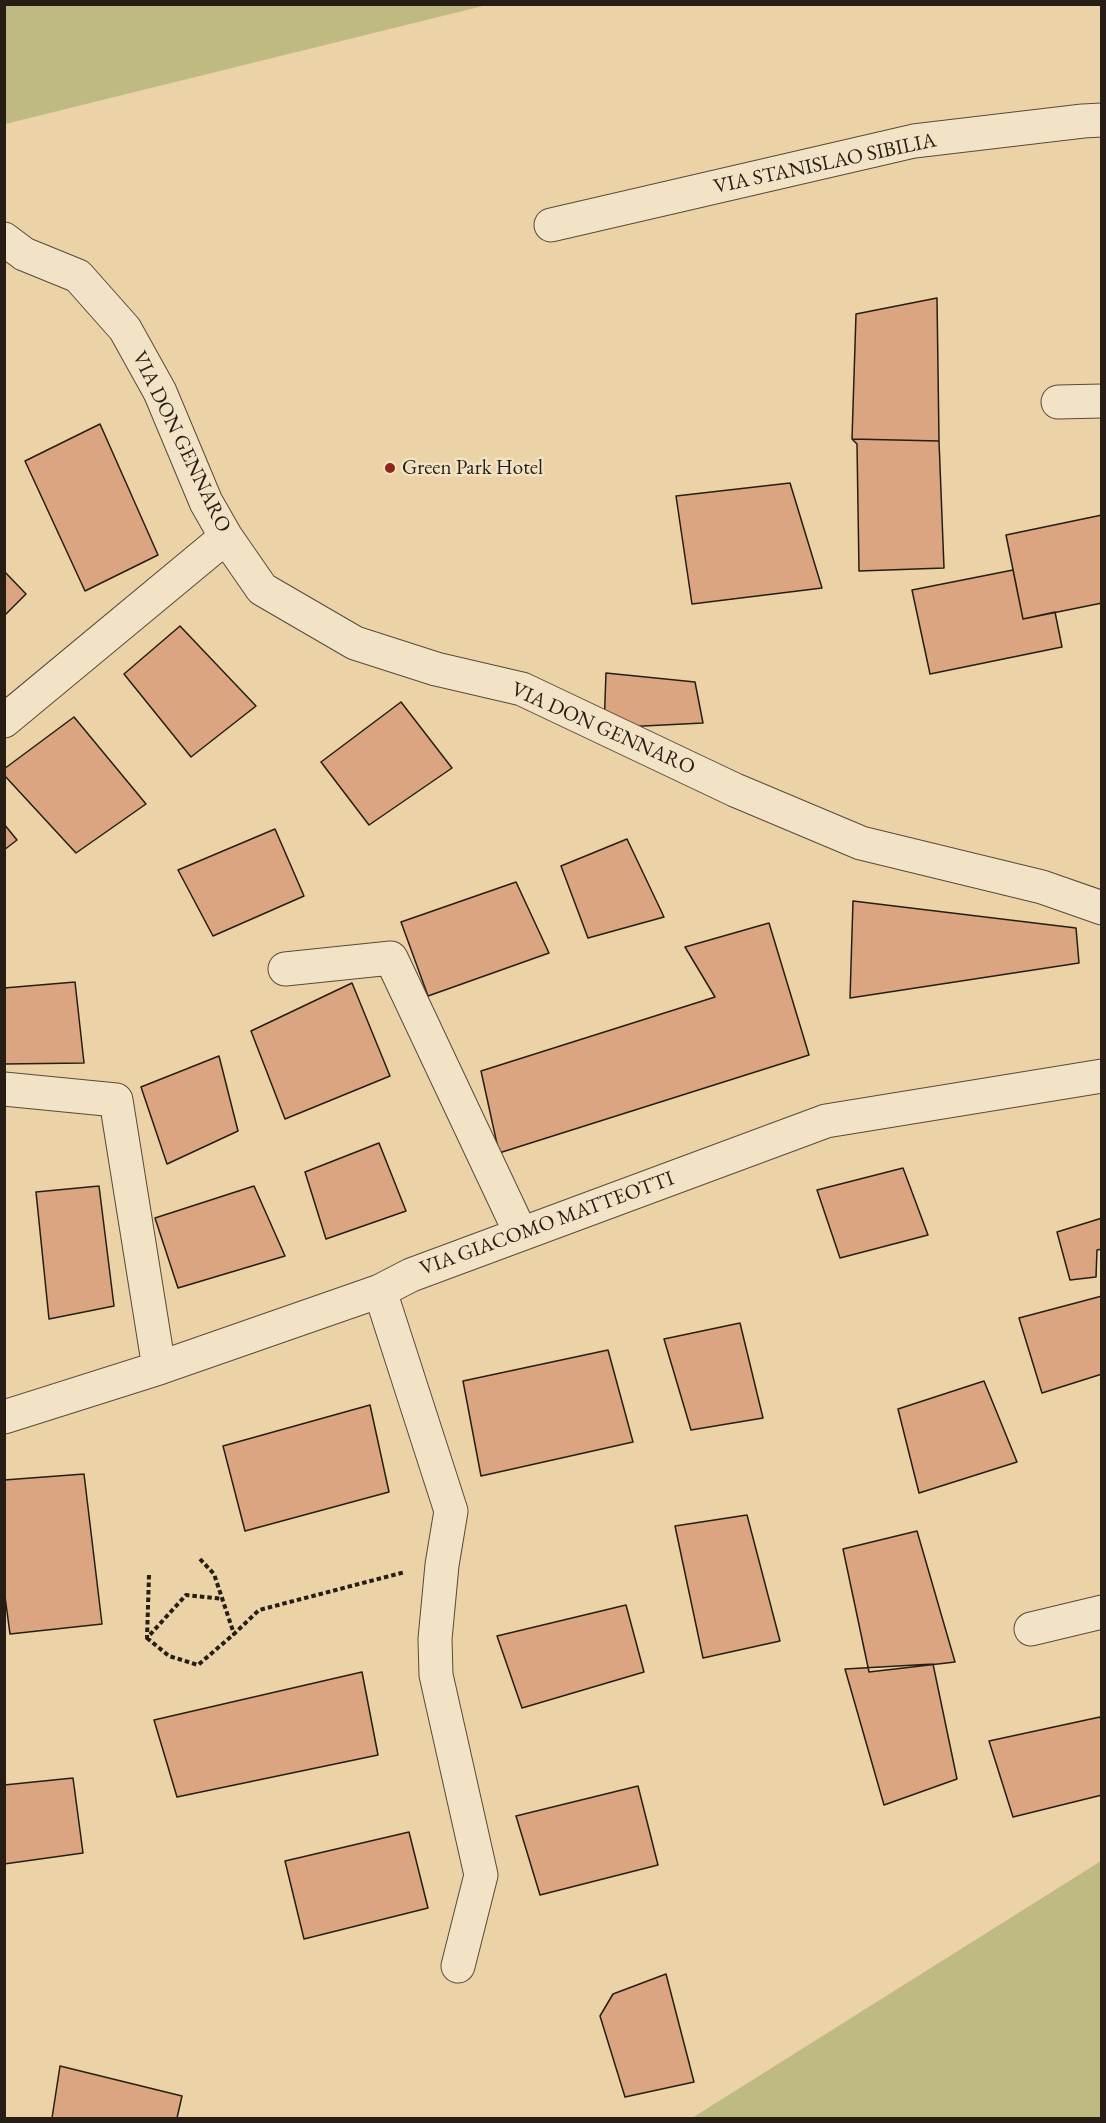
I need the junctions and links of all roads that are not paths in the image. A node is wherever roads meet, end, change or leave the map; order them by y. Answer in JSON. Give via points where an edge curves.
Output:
{"nodes":[{"id":1,"x":1101,"y":120,"type":"edge"},
{"id":2,"x":551,"y":225,"type":"dead end"},
{"id":3,"x":4,"y":239,"type":"edge"},
{"id":4,"x":1101,"y":401,"type":"edge"},
{"id":5,"x":1058,"y":402,"type":"dead end"},
{"id":6,"x":226,"y":537,"type":"junction"},
{"id":7,"x":4,"y":721,"type":"edge"},
{"id":8,"x":1101,"y":908,"type":"edge"},
{"id":9,"x":285,"y":969,"type":"dead end"},
{"id":10,"x":1101,"y":1076,"type":"edge"},
{"id":11,"x":4,"y":1089,"type":"edge"},
{"id":12,"x":521,"y":1234,"type":"junction"},
{"id":13,"x":380,"y":1291,"type":"junction"},
{"id":14,"x":159,"y":1368,"type":"junction"},
{"id":15,"x":4,"y":1417,"type":"edge"},
{"id":16,"x":1101,"y":1612,"type":"edge"},
{"id":17,"x":1031,"y":1629,"type":"dead end"},
{"id":18,"x":458,"y":1966,"type":"dead end"}],
"edges":[{"from":1,"to":2,"type":"street","name":"VIA STANISLAO SIBILIA","via":[[914,141]]},
{"from":3,"to":6,"type":"street","name":"VIA DON GENNARO","via":[[24,254],[78,276],[125,329],[160,392],[206,502]]},
{"from":4,"to":5,"type":"street"},
{"from":6,"to":7,"type":"street"},
{"from":6,"to":8,"type":"street","name":"VIA DON GENNARO","via":[[262,589],[355,643],[436,669],[522,689],[735,790],[861,843],[1042,887]]},
{"from":9,"to":12,"type":"street","via":[[391,958]]},
{"from":10,"to":12,"type":"street","name":"VIA GIACOMO MATTEOTTI","via":[[826,1121]]},
{"from":11,"to":14,"type":"street","via":[[116,1100]]},
{"from":12,"to":13,"type":"street","name":"VIA GIACOMO MATTEOTTI","via":[[411,1275]]},
{"from":13,"to":14,"type":"street","name":"VIA GIACOMO MATTEOTTI"},
{"from":13,"to":18,"type":"street","via":[[451,1510],[435,1639],[436,1675],[481,1875]]},
{"from":14,"to":15,"type":"street","name":"VIA GIACOMO MATTEOTTI"},
{"from":16,"to":17,"type":"street"}]}
